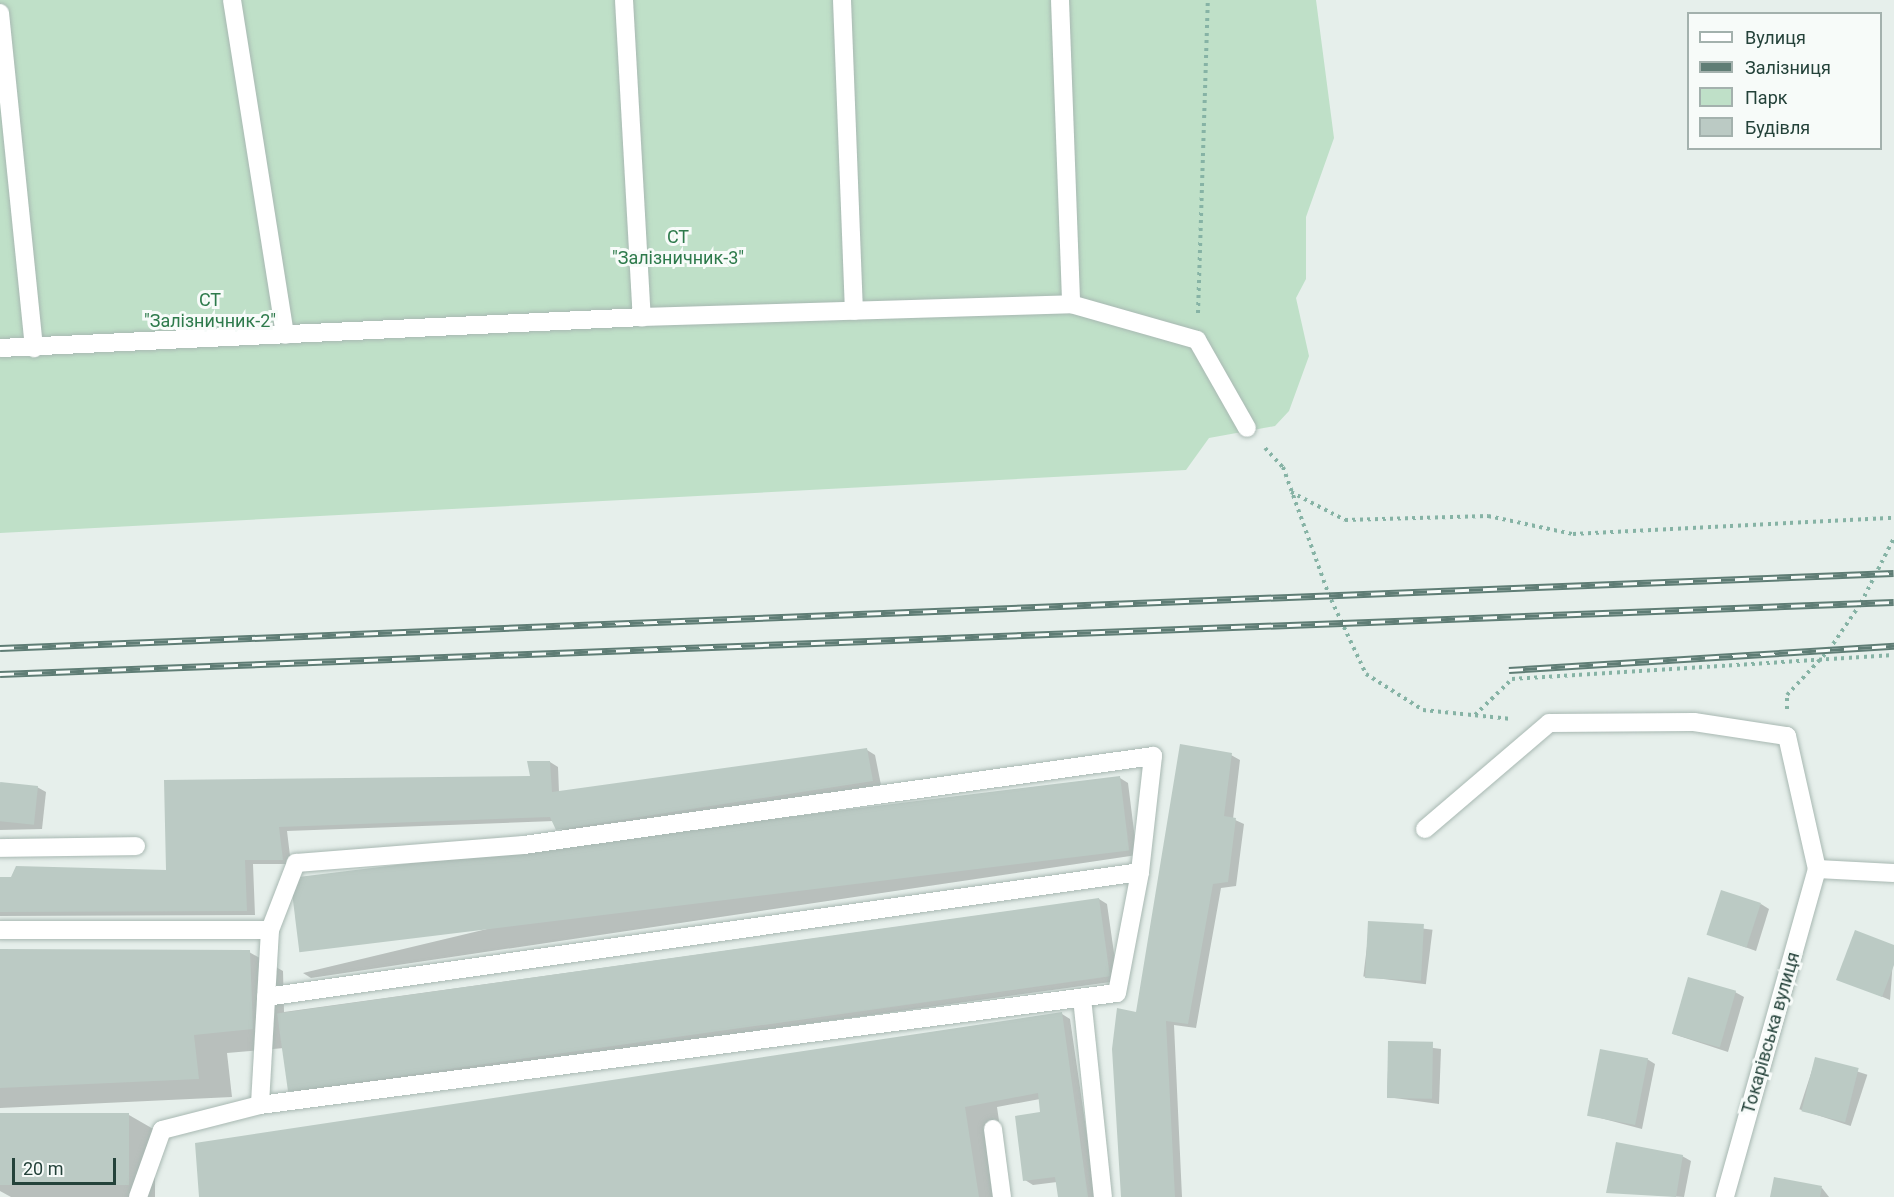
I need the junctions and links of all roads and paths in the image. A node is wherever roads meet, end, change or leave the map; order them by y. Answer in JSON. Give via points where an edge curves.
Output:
{"nodes":[{"id":1,"x":232,"y":0,"type":"edge"},
{"id":2,"x":624,"y":0,"type":"edge"},
{"id":3,"x":842,"y":0,"type":"edge"},
{"id":4,"x":1060,"y":0,"type":"edge"},
{"id":5,"x":1208,"y":0,"type":"edge"},
{"id":6,"x":0,"y":13,"type":"edge"},
{"id":7,"x":1071,"y":304,"type":"junction"},
{"id":8,"x":854,"y":311,"type":"junction"},
{"id":9,"x":642,"y":317,"type":"junction"},
{"id":10,"x":285,"y":335,"type":"junction"},
{"id":11,"x":1197,"y":340,"type":"junction"},
{"id":12,"x":0,"y":348,"type":"edge"},
{"id":13,"x":34,"y":348,"type":"junction"},
{"id":14,"x":1247,"y":428,"type":"joint"},
{"id":15,"x":1291,"y":492,"type":"junction"},
{"id":16,"x":1894,"y":518,"type":"edge"},
{"id":17,"x":1894,"y":538,"type":"edge"},
{"id":18,"x":1894,"y":655,"type":"edge"},
{"id":19,"x":1819,"y":659,"type":"junction"},
{"id":20,"x":1475,"y":715,"type":"junction"},
{"id":21,"x":1549,"y":723,"type":"junction"},
{"id":22,"x":1787,"y":736,"type":"junction"},
{"id":23,"x":1425,"y":829,"type":"dead end"},
{"id":24,"x":136,"y":846,"type":"dead end"},
{"id":25,"x":0,"y":849,"type":"edge"},
{"id":26,"x":1817,"y":869,"type":"junction"},
{"id":27,"x":1140,"y":872,"type":"junction"},
{"id":28,"x":1894,"y":873,"type":"edge"},
{"id":29,"x":0,"y":930,"type":"edge"},
{"id":30,"x":270,"y":930,"type":"junction"},
{"id":31,"x":266,"y":997,"type":"junction"},
{"id":32,"x":1083,"y":998,"type":"junction"},
{"id":33,"x":260,"y":1105,"type":"junction"},
{"id":34,"x":993,"y":1129,"type":"dead end"},
{"id":35,"x":138,"y":1197,"type":"edge"},
{"id":36,"x":1002,"y":1197,"type":"edge"},
{"id":37,"x":1103,"y":1197,"type":"edge"},
{"id":38,"x":1725,"y":1197,"type":"edge"}],
"edges":[{"from":1,"to":10,"type":"street"},
{"from":2,"to":9,"type":"street"},
{"from":3,"to":8,"type":"street"},
{"from":4,"to":7,"type":"street"},
{"from":5,"to":11,"type":"path"},
{"from":6,"to":13,"type":"street"},
{"from":7,"to":8,"type":"street"},
{"from":7,"to":11,"type":"street"},
{"from":8,"to":9,"type":"street"},
{"from":9,"to":10,"type":"street"},
{"from":10,"to":13,"type":"street"},
{"from":11,"to":14,"type":"street"},
{"from":12,"to":13,"type":"street"},
{"from":14,"to":15,"type":"path","via":[[1283,467]]},
{"from":15,"to":16,"type":"path","via":[[1345,520],[1488,516],[1573,534]]},
{"from":15,"to":20,"type":"path","via":[[1328,593],[1366,674],[1422,710]]},
{"from":17,"to":19,"type":"path","via":[[1861,603]]},
{"from":18,"to":19,"type":"path"},
{"from":19,"to":20,"type":"path","via":[[1512,679]]},
{"from":19,"to":22,"type":"path","via":[[1787,696]]},
{"from":20,"to":21,"type":"path"},
{"from":21,"to":22,"type":"street","via":[[1694,722]]},
{"from":21,"to":23,"type":"street"},
{"from":22,"to":26,"type":"street"},
{"from":24,"to":25,"type":"street"},
{"from":26,"to":28,"type":"street"},
{"from":26,"to":38,"type":"street","name":"Токарівська вулиця"},
{"from":27,"to":30,"type":"street","via":[[1153,756],[524,845],[296,863]]},
{"from":27,"to":31,"type":"street"},
{"from":27,"to":32,"type":"street","via":[[1117,993]]},
{"from":29,"to":30,"type":"street"},
{"from":30,"to":31,"type":"street"},
{"from":31,"to":33,"type":"street"},
{"from":32,"to":33,"type":"street"},
{"from":32,"to":37,"type":"street"},
{"from":33,"to":35,"type":"street","via":[[162,1130]]},
{"from":34,"to":36,"type":"street"}]}
